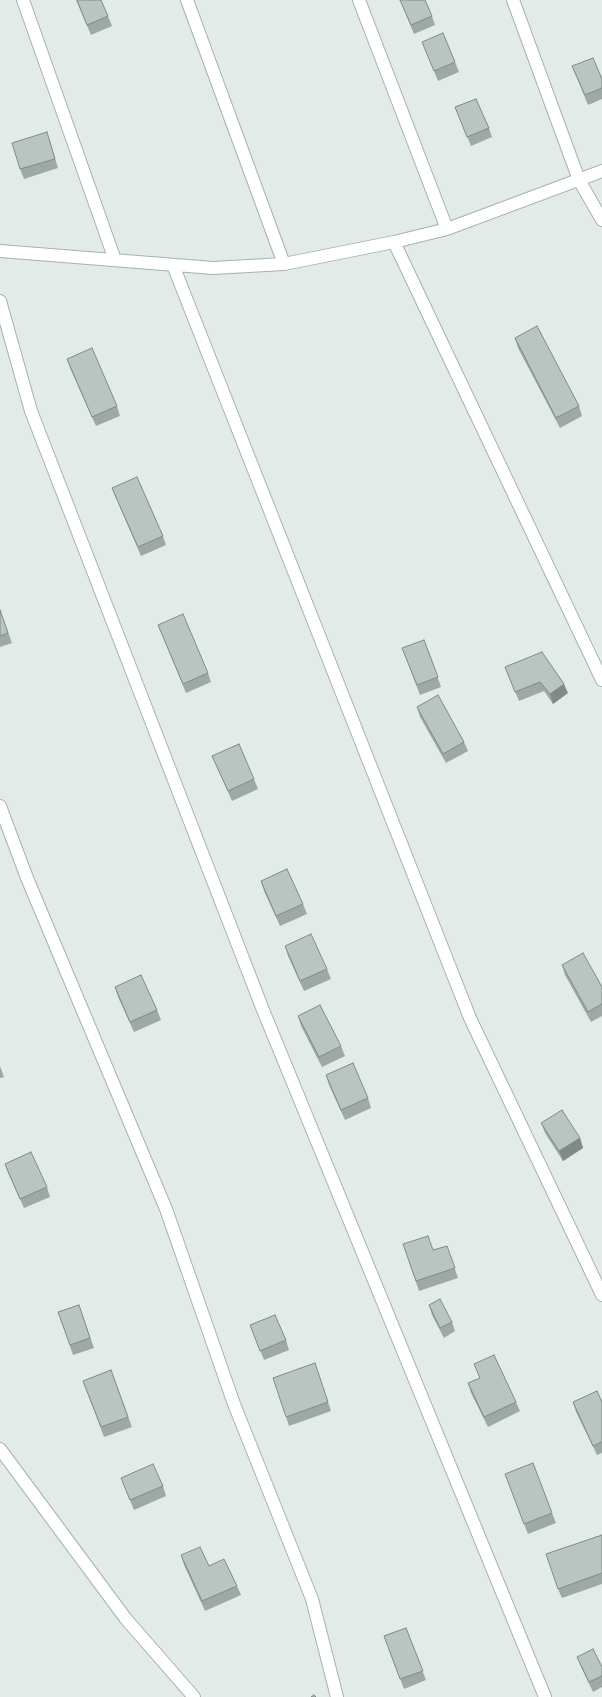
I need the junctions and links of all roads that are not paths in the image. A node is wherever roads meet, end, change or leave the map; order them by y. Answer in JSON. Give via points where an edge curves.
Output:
{"nodes":[{"id":1,"x":23,"y":0,"type":"edge"},
{"id":2,"x":187,"y":0,"type":"edge"},
{"id":3,"x":359,"y":0,"type":"edge"},
{"id":4,"x":513,"y":0,"type":"edge"},
{"id":5,"x":602,"y":171,"type":"edge"},
{"id":6,"x":579,"y":180,"type":"junction"},
{"id":7,"x":602,"y":220,"type":"edge"},
{"id":8,"x":447,"y":229,"type":"junction"},
{"id":9,"x":394,"y":242,"type":"junction"},
{"id":10,"x":0,"y":251,"type":"edge"},
{"id":11,"x":115,"y":260,"type":"junction"},
{"id":12,"x":284,"y":264,"type":"junction"},
{"id":13,"x":173,"y":265,"type":"junction"},
{"id":14,"x":0,"y":301,"type":"edge"},
{"id":15,"x":602,"y":680,"type":"edge"},
{"id":16,"x":0,"y":806,"type":"edge"},
{"id":17,"x":602,"y":1295,"type":"edge"},
{"id":18,"x":0,"y":1449,"type":"edge"},
{"id":19,"x":194,"y":1697,"type":"edge"},
{"id":20,"x":337,"y":1697,"type":"edge"},
{"id":21,"x":544,"y":1697,"type":"edge"}],
"edges":[{"from":1,"to":11,"type":"street"},
{"from":2,"to":12,"type":"street"},
{"from":3,"to":8,"type":"street"},
{"from":4,"to":6,"type":"street"},
{"from":5,"to":6,"type":"street"},
{"from":6,"to":7,"type":"street"},
{"from":6,"to":8,"type":"street"},
{"from":8,"to":9,"type":"street"},
{"from":9,"to":12,"type":"street"},
{"from":9,"to":15,"type":"street"},
{"from":10,"to":11,"type":"street"},
{"from":11,"to":13,"type":"street"},
{"from":12,"to":13,"type":"street","via":[[213,268]]},
{"from":13,"to":17,"type":"street","via":[[470,1018]]},
{"from":14,"to":21,"type":"street","via":[[31,411],[260,1003]]},
{"from":16,"to":20,"type":"street","via":[[27,878],[166,1209],[234,1404],[312,1599]]},
{"from":18,"to":19,"type":"street","via":[[126,1619]]}]}
